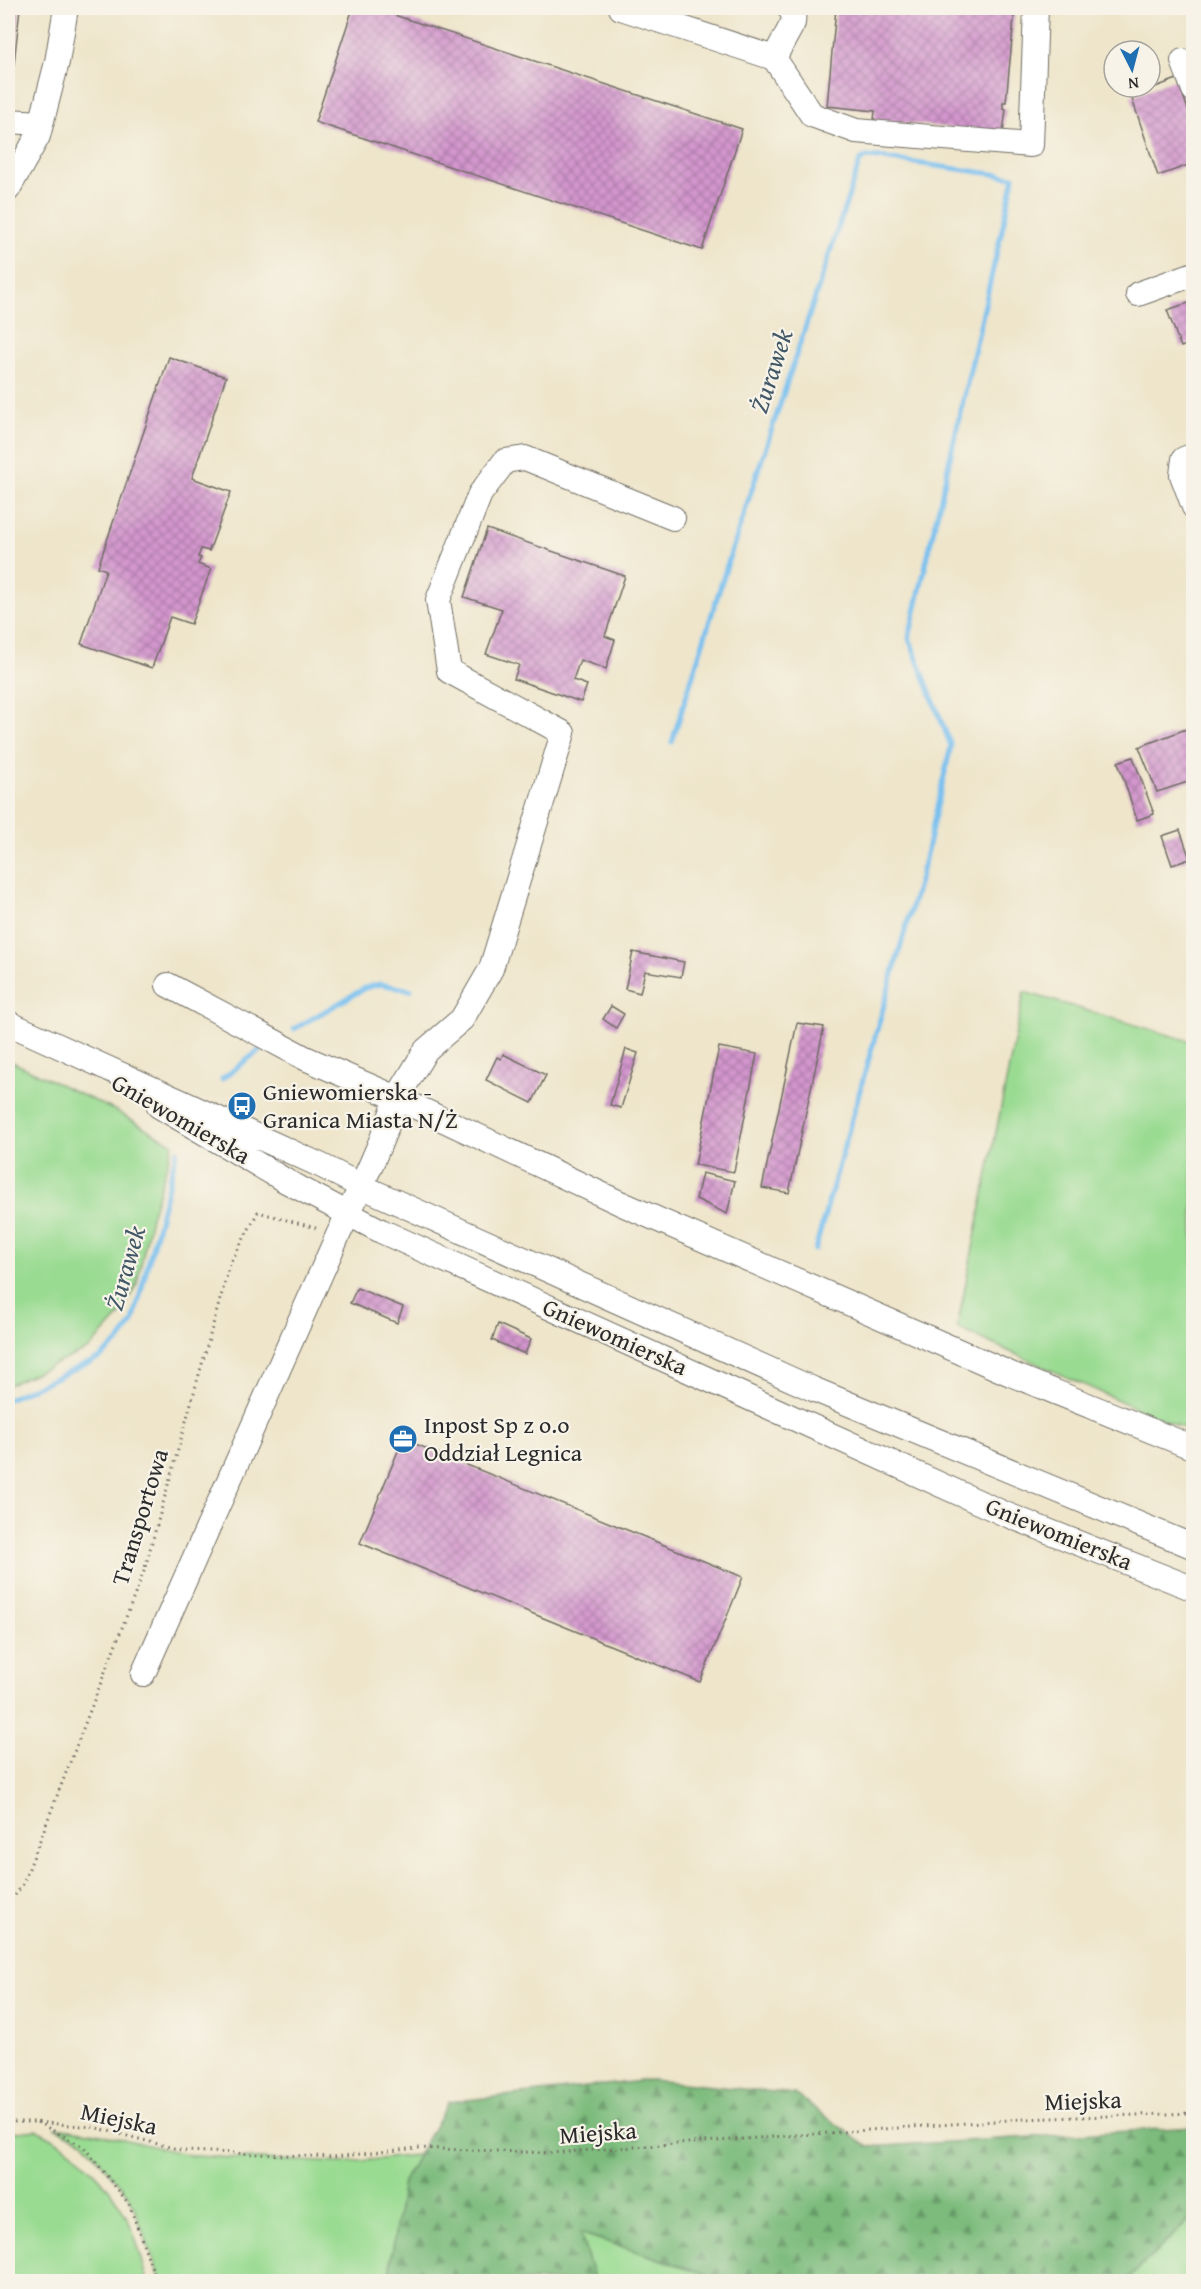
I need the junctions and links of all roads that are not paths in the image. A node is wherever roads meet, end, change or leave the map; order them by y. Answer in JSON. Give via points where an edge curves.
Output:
{"nodes":[{"id":1,"x":66,"y":8,"type":"edge"},
{"id":2,"x":621,"y":8,"type":"edge"},
{"id":3,"x":793,"y":8,"type":"edge"},
{"id":4,"x":1036,"y":8,"type":"edge"},
{"id":5,"x":774,"y":58,"type":"junction"},
{"id":6,"x":1183,"y":61,"type":"dead end"},
{"id":7,"x":1194,"y":90,"type":"edge"},
{"id":8,"x":8,"y":121,"type":"edge"},
{"id":9,"x":41,"y":123,"type":"junction"},
{"id":10,"x":8,"y":189,"type":"edge"},
{"id":11,"x":1194,"y":274,"type":"edge"},
{"id":12,"x":1138,"y":294,"type":"dead end"},
{"id":13,"x":1194,"y":455,"type":"edge"},
{"id":14,"x":1194,"y":507,"type":"edge"},
{"id":15,"x":673,"y":518,"type":"dead end"},
{"id":16,"x":168,"y":985,"type":"dead end"},
{"id":17,"x":8,"y":1023,"type":"edge"},
{"id":18,"x":56,"y":1045,"type":"junction"},
{"id":19,"x":397,"y":1098,"type":"junction"},
{"id":20,"x":363,"y":1187,"type":"junction"},
{"id":21,"x":343,"y":1225,"type":"junction"},
{"id":22,"x":1194,"y":1448,"type":"edge"},
{"id":23,"x":1194,"y":1547,"type":"edge"},
{"id":24,"x":1194,"y":1589,"type":"edge"},
{"id":25,"x":143,"y":1674,"type":"dead end"}],
"edges":[{"from":1,"to":9,"type":"street"},
{"from":2,"to":5,"type":"street"},
{"from":3,"to":5,"type":"street","via":[[793,23]]},
{"from":4,"to":5,"type":"street","via":[[1031,145],[856,131],[812,116]]},
{"from":6,"to":7,"type":"street"},
{"from":8,"to":9,"type":"street"},
{"from":9,"to":10,"type":"street","via":[[38,136]]},
{"from":11,"to":12,"type":"street"},
{"from":13,"to":14,"type":"street","via":[[1184,459],[1182,475]]},
{"from":15,"to":19,"type":"street","via":[[525,458],[505,461],[480,494],[438,600],[449,671],[563,733],[491,969],[462,1019],[426,1050]]},
{"from":16,"to":19,"type":"street","via":[[304,1058]]},
{"from":17,"to":18,"type":"street","name":"Gniewomierska"},
{"from":18,"to":20,"type":"street","name":"Gniewomierska"},
{"from":18,"to":21,"type":"street","name":"Gniewomierska"},
{"from":19,"to":20,"type":"street"},
{"from":19,"to":22,"type":"street","via":[[620,1203],[1013,1375]]},
{"from":20,"to":21,"type":"street"},
{"from":20,"to":23,"type":"street","name":"Gniewomierska","via":[[813,1389]]},
{"from":21,"to":24,"type":"street","name":"Gniewomierska","via":[[1005,1514]]},
{"from":21,"to":25,"type":"street"}]}
